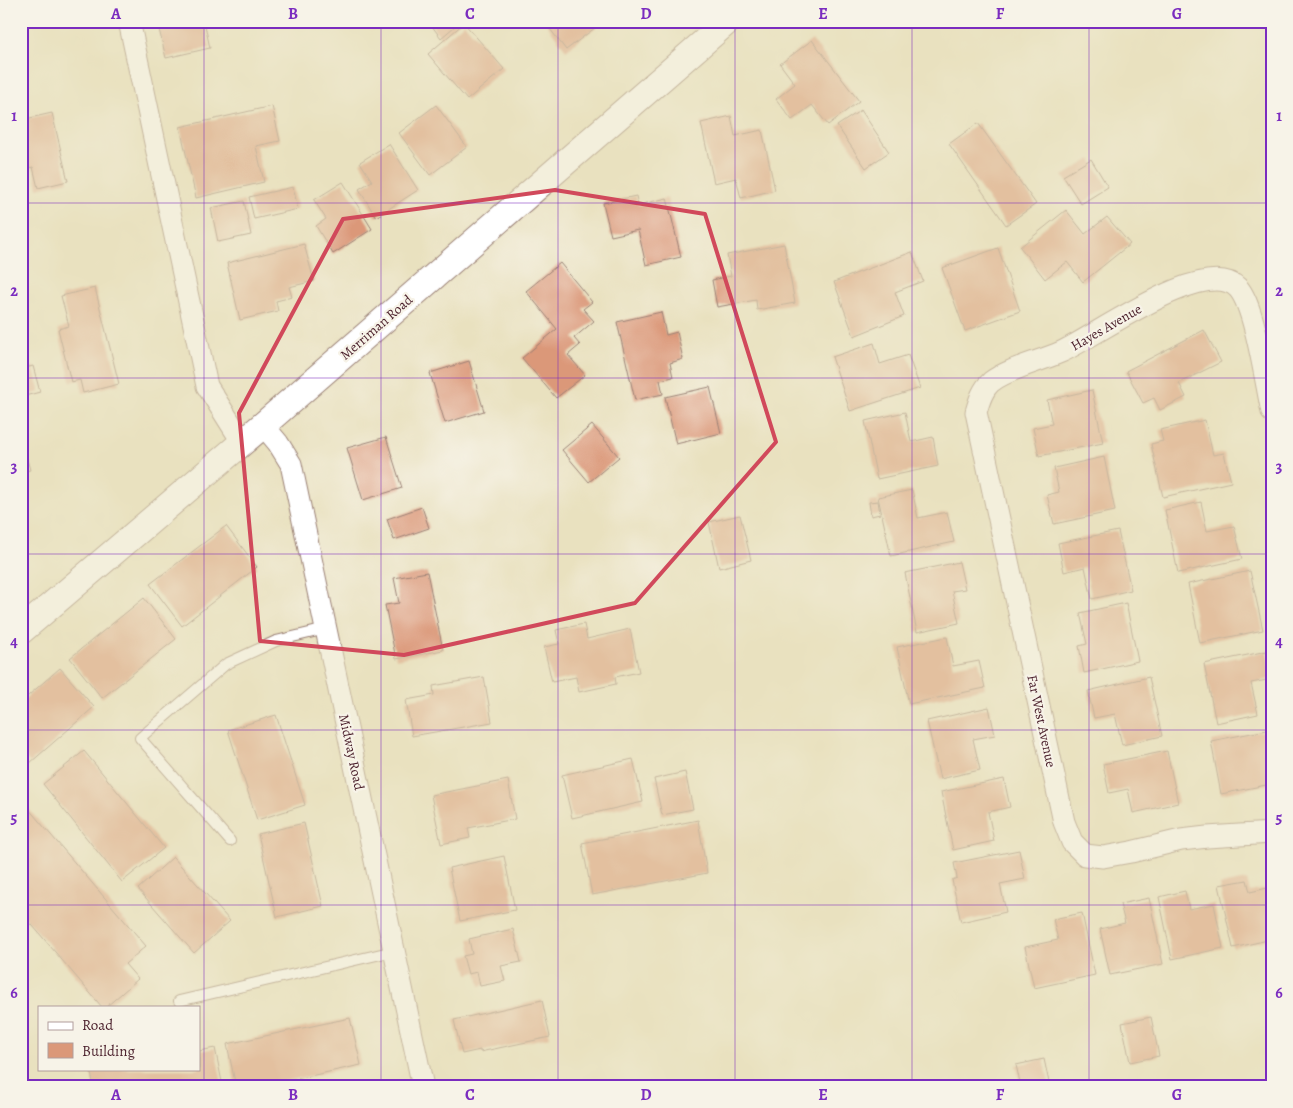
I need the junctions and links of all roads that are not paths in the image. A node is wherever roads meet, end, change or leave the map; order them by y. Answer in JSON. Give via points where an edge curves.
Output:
{"nodes":[{"id":1,"x":129,"y":21,"type":"edge"},
{"id":2,"x":728,"y":21,"type":"edge"},
{"id":3,"x":981,"y":396,"type":"joint"},
{"id":4,"x":1272,"y":412,"type":"edge"},
{"id":5,"x":263,"y":426,"type":"junction"},
{"id":6,"x":243,"y":442,"type":"junction"},
{"id":7,"x":326,"y":629,"type":"junction"},
{"id":8,"x":21,"y":631,"type":"edge"},
{"id":9,"x":1272,"y":833,"type":"edge"},
{"id":10,"x":230,"y":842,"type":"dead end"},
{"id":11,"x":394,"y":951,"type":"junction"},
{"id":12,"x":179,"y":1001,"type":"dead end"},
{"id":13,"x":423,"y":1087,"type":"edge"}],
"edges":[{"from":1,"to":6,"type":"street","via":[[207,386]]},
{"from":2,"to":5,"type":"street","name":"Merriman Road"},
{"from":3,"to":4,"type":"street","name":"Hayes Avenue","via":[[990,383],[1002,376],[1062,352],[1179,288],[1208,280],[1224,280],[1238,288],[1247,302]]},
{"from":3,"to":9,"type":"street","name":"Far West Avenue","via":[[976,412],[979,428],[1064,822],[1072,842],[1085,855],[1103,857],[1181,840]]},
{"from":5,"to":6,"type":"street","name":"Merriman Road"},
{"from":5,"to":7,"type":"street","name":"Midway Road","via":[[291,464]]},
{"from":6,"to":8,"type":"street","name":"Merriman Road"},
{"from":7,"to":10,"type":"lane","via":[[276,641],[226,664],[140,738]]},
{"from":7,"to":11,"type":"street","name":"Midway Road"},
{"from":11,"to":12,"type":"lane"},
{"from":11,"to":13,"type":"street","name":"Midway Road"}]}
